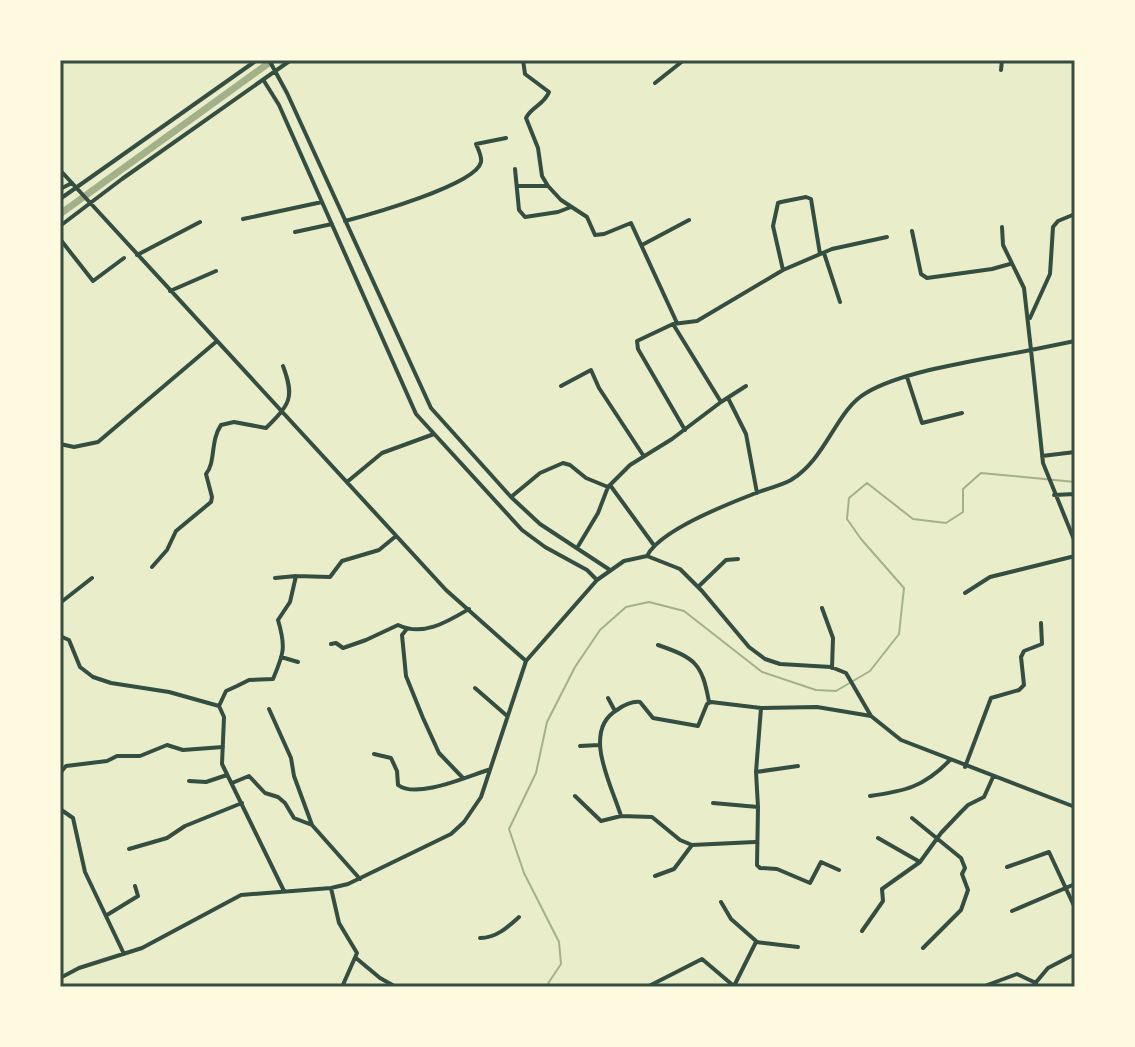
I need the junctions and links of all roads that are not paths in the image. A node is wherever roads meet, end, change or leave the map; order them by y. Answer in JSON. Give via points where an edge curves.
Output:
{"nodes":[{"id":1,"x":257,"y":60,"type":"edge"},
{"id":2,"x":269,"y":60,"type":"edge"},
{"id":3,"x":291,"y":60,"type":"edge"},
{"id":4,"x":523,"y":60,"type":"edge"},
{"id":5,"x":684,"y":60,"type":"edge"},
{"id":6,"x":1002,"y":60,"type":"edge"},
{"id":7,"x":275,"y":70,"type":"junction"},
{"id":8,"x":1001,"y":70,"type":"dead end"},
{"id":9,"x":264,"y":81,"type":"junction"},
{"id":10,"x":655,"y":83,"type":"dead end"},
{"id":11,"x":506,"y":138,"type":"dead end"},
{"id":12,"x":515,"y":169,"type":"dead end"},
{"id":13,"x":60,"y":170,"type":"edge"},
{"id":14,"x":72,"y":183,"type":"junction"},
{"id":15,"x":519,"y":186,"type":"junction"},
{"id":16,"x":548,"y":186,"type":"junction"},
{"id":17,"x":77,"y":188,"type":"junction"},
{"id":18,"x":60,"y":189,"type":"edge"},
{"id":19,"x":60,"y":199,"type":"edge"},
{"id":20,"x":322,"y":202,"type":"junction"},
{"id":21,"x":90,"y":203,"type":"junction"},
{"id":22,"x":572,"y":207,"type":"junction"},
{"id":23,"x":1075,"y":214,"type":"edge"},
{"id":24,"x":243,"y":219,"type":"dead end"},
{"id":25,"x":689,"y":220,"type":"dead end"},
{"id":26,"x":345,"y":221,"type":"junction"},
{"id":27,"x":200,"y":222,"type":"dead end"},
{"id":28,"x":332,"y":224,"type":"junction"},
{"id":29,"x":60,"y":226,"type":"edge"},
{"id":30,"x":1002,"y":227,"type":"dead end"},
{"id":31,"x":912,"y":231,"type":"dead end"},
{"id":32,"x":295,"y":232,"type":"dead end"},
{"id":33,"x":887,"y":237,"type":"dead end"},
{"id":34,"x":60,"y":239,"type":"edge"},
{"id":35,"x":642,"y":245,"type":"junction"},
{"id":36,"x":822,"y":254,"type":"junction"},
{"id":37,"x":137,"y":255,"type":"junction"},
{"id":38,"x":124,"y":258,"type":"dead end"},
{"id":39,"x":1010,"y":264,"type":"junction"},
{"id":40,"x":783,"y":270,"type":"junction"},
{"id":41,"x":216,"y":271,"type":"dead end"},
{"id":42,"x":170,"y":291,"type":"junction"},
{"id":43,"x":840,"y":302,"type":"dead end"},
{"id":44,"x":1029,"y":320,"type":"junction"},
{"id":45,"x":675,"y":323,"type":"junction"},
{"id":46,"x":217,"y":341,"type":"junction"},
{"id":47,"x":1075,"y":341,"type":"edge"},
{"id":48,"x":1031,"y":350,"type":"junction"},
{"id":49,"x":283,"y":366,"type":"dead end"},
{"id":50,"x":907,"y":377,"type":"junction"},
{"id":51,"x":561,"y":386,"type":"dead end"},
{"id":52,"x":746,"y":386,"type":"dead end"},
{"id":53,"x":728,"y":398,"type":"junction"},
{"id":54,"x":721,"y":402,"type":"junction"},
{"id":55,"x":281,"y":411,"type":"junction"},
{"id":56,"x":962,"y":413,"type":"dead end"},
{"id":57,"x":685,"y":430,"type":"junction"},
{"id":58,"x":434,"y":434,"type":"junction"},
{"id":59,"x":60,"y":444,"type":"edge"},
{"id":60,"x":1075,"y":452,"type":"edge"},
{"id":61,"x":643,"y":455,"type":"junction"},
{"id":62,"x":1042,"y":456,"type":"junction"},
{"id":63,"x":347,"y":482,"type":"junction"},
{"id":64,"x":609,"y":486,"type":"junction"},
{"id":65,"x":757,"y":493,"type":"junction"},
{"id":66,"x":1075,"y":494,"type":"edge"},
{"id":67,"x":1054,"y":495,"type":"junction"},
{"id":68,"x":511,"y":497,"type":"junction"},
{"id":69,"x":396,"y":536,"type":"junction"},
{"id":70,"x":1075,"y":542,"type":"edge"},
{"id":71,"x":654,"y":545,"type":"junction"},
{"id":72,"x":577,"y":548,"type":"junction"},
{"id":73,"x":647,"y":556,"type":"junction"},
{"id":74,"x":1075,"y":556,"type":"edge"},
{"id":75,"x":738,"y":559,"type":"dead end"},
{"id":76,"x":152,"y":567,"type":"dead end"},
{"id":77,"x":610,"y":570,"type":"junction"},
{"id":78,"x":296,"y":576,"type":"junction"},
{"id":79,"x":92,"y":578,"type":"dead end"},
{"id":80,"x":275,"y":578,"type":"dead end"},
{"id":81,"x":597,"y":580,"type":"junction"},
{"id":82,"x":698,"y":587,"type":"junction"},
{"id":83,"x":965,"y":593,"type":"dead end"},
{"id":84,"x":60,"y":603,"type":"edge"},
{"id":85,"x":822,"y":608,"type":"dead end"},
{"id":86,"x":469,"y":609,"type":"junction"},
{"id":87,"x":1041,"y":623,"type":"dead end"},
{"id":88,"x":406,"y":630,"type":"junction"},
{"id":89,"x":60,"y":636,"type":"edge"},
{"id":90,"x":331,"y":644,"type":"dead end"},
{"id":91,"x":658,"y":645,"type":"dead end"},
{"id":92,"x":281,"y":657,"type":"junction"},
{"id":93,"x":526,"y":661,"type":"junction"},
{"id":94,"x":298,"y":662,"type":"dead end"},
{"id":95,"x":832,"y":668,"type":"junction"},
{"id":96,"x":475,"y":688,"type":"dead end"},
{"id":97,"x":608,"y":698,"type":"dead end"},
{"id":98,"x":709,"y":702,"type":"junction"},
{"id":99,"x":219,"y":706,"type":"junction"},
{"id":100,"x":761,"y":708,"type":"junction"},
{"id":101,"x":269,"y":709,"type":"dead end"},
{"id":102,"x":615,"y":711,"type":"junction"},
{"id":103,"x":506,"y":715,"type":"junction"},
{"id":104,"x":871,"y":716,"type":"junction"},
{"id":105,"x":599,"y":745,"type":"junction"},
{"id":106,"x":580,"y":746,"type":"dead end"},
{"id":107,"x":223,"y":747,"type":"junction"},
{"id":108,"x":374,"y":754,"type":"dead end"},
{"id":109,"x":950,"y":760,"type":"junction"},
{"id":110,"x":798,"y":766,"type":"dead end"},
{"id":111,"x":965,"y":767,"type":"junction"},
{"id":112,"x":489,"y":770,"type":"junction"},
{"id":113,"x":756,"y":772,"type":"junction"},
{"id":114,"x":60,"y":773,"type":"edge"},
{"id":115,"x":227,"y":775,"type":"junction"},
{"id":116,"x":993,"y":777,"type":"junction"},
{"id":117,"x":463,"y":778,"type":"junction"},
{"id":118,"x":189,"y":781,"type":"dead end"},
{"id":119,"x":232,"y":783,"type":"junction"},
{"id":120,"x":575,"y":796,"type":"dead end"},
{"id":121,"x":870,"y":796,"type":"dead end"},
{"id":122,"x":242,"y":803,"type":"junction"},
{"id":123,"x":713,"y":803,"type":"dead end"},
{"id":124,"x":758,"y":807,"type":"junction"},
{"id":125,"x":1075,"y":807,"type":"edge"},
{"id":126,"x":60,"y":809,"type":"edge"},
{"id":127,"x":621,"y":816,"type":"junction"},
{"id":128,"x":912,"y":818,"type":"dead end"},
{"id":129,"x":312,"y":825,"type":"junction"},
{"id":130,"x":878,"y":838,"type":"dead end"},
{"id":131,"x":938,"y":838,"type":"junction"},
{"id":132,"x":755,"y":842,"type":"junction"},
{"id":133,"x":692,"y":845,"type":"junction"},
{"id":134,"x":129,"y":849,"type":"dead end"},
{"id":135,"x":920,"y":862,"type":"junction"},
{"id":136,"x":1007,"y":867,"type":"dead end"},
{"id":137,"x":839,"y":870,"type":"dead end"},
{"id":138,"x":655,"y":876,"type":"dead end"},
{"id":139,"x":360,"y":879,"type":"junction"},
{"id":140,"x":1075,"y":884,"type":"edge"},
{"id":141,"x":135,"y":886,"type":"dead end"},
{"id":142,"x":331,"y":888,"type":"junction"},
{"id":143,"x":1067,"y":888,"type":"junction"},
{"id":144,"x":284,"y":891,"type":"junction"},
{"id":145,"x":721,"y":902,"type":"dead end"},
{"id":146,"x":1075,"y":908,"type":"edge"},
{"id":147,"x":1012,"y":911,"type":"dead end"},
{"id":148,"x":107,"y":915,"type":"junction"},
{"id":149,"x":519,"y":917,"type":"dead end"},
{"id":150,"x":862,"y":931,"type":"dead end"},
{"id":151,"x":480,"y":938,"type":"dead end"},
{"id":152,"x":756,"y":942,"type":"junction"},
{"id":153,"x":798,"y":947,"type":"dead end"},
{"id":154,"x":923,"y":948,"type":"dead end"},
{"id":155,"x":124,"y":954,"type":"junction"},
{"id":156,"x":1075,"y":954,"type":"edge"},
{"id":157,"x":356,"y":958,"type":"junction"},
{"id":158,"x":60,"y":978,"type":"edge"},
{"id":159,"x":1034,"y":985,"type":"edge"},
{"id":160,"x":734,"y":986,"type":"edge"},
{"id":161,"x":342,"y":987,"type":"edge"},
{"id":162,"x":396,"y":987,"type":"edge"},
{"id":163,"x":647,"y":987,"type":"edge"},
{"id":164,"x":982,"y":987,"type":"edge"}],
"edges":[{"from":1,"to":17,"type":"street"},
{"from":2,"to":7,"type":"street"},
{"from":3,"to":7,"type":"street"},
{"from":4,"to":16,"type":"street","via":[[525,74],[549,92],[526,118]]},
{"from":5,"to":10,"type":"street"},
{"from":6,"to":8,"type":"street"},
{"from":7,"to":9,"type":"street"},
{"from":7,"to":26,"type":"street"},
{"from":9,"to":20,"type":"street"},
{"from":9,"to":21,"type":"street"},
{"from":11,"to":26,"type":"street","via":[[476,144],[481,164],[476,170],[434,193]]},
{"from":12,"to":15,"type":"street"},
{"from":13,"to":14,"type":"street"},
{"from":14,"to":17,"type":"street"},
{"from":14,"to":18,"type":"street"},
{"from":15,"to":16,"type":"street"},
{"from":15,"to":22,"type":"street","via":[[519,210],[525,217]]},
{"from":16,"to":22,"type":"street"},
{"from":17,"to":19,"type":"street"},
{"from":17,"to":21,"type":"street"},
{"from":20,"to":24,"type":"street"},
{"from":20,"to":28,"type":"street"},
{"from":21,"to":29,"type":"street"},
{"from":21,"to":37,"type":"street"},
{"from":22,"to":35,"type":"street","via":[[589,219],[595,235],[631,223]]},
{"from":23,"to":44,"type":"street","via":[[1053,227],[1050,274]]},
{"from":25,"to":35,"type":"street"},
{"from":26,"to":68,"type":"street","via":[[431,408]]},
{"from":27,"to":37,"type":"street"},
{"from":28,"to":32,"type":"street"},
{"from":28,"to":58,"type":"street","via":[[416,414]]},
{"from":30,"to":39,"type":"street"},
{"from":31,"to":39,"type":"street","via":[[921,274],[927,278]]},
{"from":33,"to":36,"type":"street"},
{"from":34,"to":38,"type":"street","via":[[93,281]]},
{"from":35,"to":45,"type":"street"},
{"from":36,"to":40,"type":"street"},
{"from":36,"to":40,"type":"street","via":[[811,199],[778,203],[773,226]]},
{"from":36,"to":43,"type":"street"},
{"from":37,"to":42,"type":"street"},
{"from":39,"to":44,"type":"street","via":[[1024,288]]},
{"from":40,"to":45,"type":"street","via":[[697,321]]},
{"from":41,"to":42,"type":"street"},
{"from":42,"to":46,"type":"street"},
{"from":44,"to":48,"type":"street"},
{"from":45,"to":54,"type":"street"},
{"from":45,"to":57,"type":"street","via":[[637,345]]},
{"from":46,"to":55,"type":"street"},
{"from":46,"to":59,"type":"street","via":[[98,442]]},
{"from":47,"to":48,"type":"street"},
{"from":48,"to":50,"type":"street"},
{"from":48,"to":62,"type":"street"},
{"from":49,"to":55,"type":"street","via":[[291,394]]},
{"from":50,"to":56,"type":"street","via":[[922,423]]},
{"from":50,"to":65,"type":"street","via":[[862,395],[808,467]]},
{"from":51,"to":61,"type":"street","via":[[591,370]]},
{"from":52,"to":53,"type":"street"},
{"from":53,"to":54,"type":"street"},
{"from":53,"to":65,"type":"street","via":[[746,434]]},
{"from":54,"to":57,"type":"street"},
{"from":55,"to":63,"type":"street"},
{"from":55,"to":76,"type":"street","via":[[266,428],[221,425],[206,474],[211,502],[176,531]]},
{"from":57,"to":61,"type":"street"},
{"from":58,"to":63,"type":"street","via":[[382,453]]},
{"from":58,"to":81,"type":"street","via":[[522,530]]},
{"from":60,"to":62,"type":"street"},
{"from":61,"to":64,"type":"street"},
{"from":62,"to":67,"type":"street"},
{"from":63,"to":69,"type":"street"},
{"from":64,"to":68,"type":"street","via":[[563,463],[540,473]]},
{"from":64,"to":71,"type":"street"},
{"from":64,"to":72,"type":"street"},
{"from":65,"to":71,"type":"street"},
{"from":66,"to":67,"type":"street"},
{"from":67,"to":70,"type":"street"},
{"from":68,"to":72,"type":"street"},
{"from":69,"to":78,"type":"street","via":[[379,550],[342,561],[330,577]]},
{"from":69,"to":86,"type":"street"},
{"from":71,"to":73,"type":"street"},
{"from":72,"to":77,"type":"street"},
{"from":73,"to":77,"type":"street"},
{"from":73,"to":82,"type":"street","via":[[680,569]]},
{"from":74,"to":83,"type":"street","via":[[990,577]]},
{"from":75,"to":82,"type":"street","via":[[726,560]]},
{"from":77,"to":81,"type":"street"},
{"from":78,"to":80,"type":"street"},
{"from":78,"to":92,"type":"street","via":[[290,602],[278,620],[284,637]]},
{"from":79,"to":84,"type":"street"},
{"from":81,"to":93,"type":"street"},
{"from":82,"to":95,"type":"street","via":[[765,659]]},
{"from":85,"to":95,"type":"street","via":[[833,638]]},
{"from":86,"to":88,"type":"street","via":[[444,624]]},
{"from":86,"to":93,"type":"street"},
{"from":87,"to":111,"type":"street","via":[[1042,644],[1022,654],[1024,685],[991,698]]},
{"from":88,"to":90,"type":"street","via":[[398,625],[343,648]]},
{"from":88,"to":117,"type":"street","via":[[406,676],[435,744]]},
{"from":89,"to":99,"type":"street","via":[[69,640],[80,667],[93,677]]},
{"from":91,"to":98,"type":"street","via":[[681,653],[701,670]]},
{"from":92,"to":94,"type":"street"},
{"from":92,"to":99,"type":"street","via":[[273,679],[249,680],[226,691]]},
{"from":93,"to":103,"type":"street"},
{"from":95,"to":104,"type":"street","via":[[846,673]]},
{"from":96,"to":103,"type":"street"},
{"from":97,"to":102,"type":"street"},
{"from":98,"to":100,"type":"street"},
{"from":98,"to":102,"type":"street","via":[[698,726],[653,718],[640,702]]},
{"from":99,"to":107,"type":"street"},
{"from":100,"to":104,"type":"street","via":[[817,707]]},
{"from":100,"to":113,"type":"street"},
{"from":101,"to":129,"type":"street"},
{"from":102,"to":105,"type":"street","via":[[606,718]]},
{"from":103,"to":112,"type":"street"},
{"from":104,"to":109,"type":"street","via":[[901,740]]},
{"from":105,"to":106,"type":"street"},
{"from":105,"to":127,"type":"street"},
{"from":107,"to":114,"type":"street","via":[[183,750],[167,745],[140,756],[66,766]]},
{"from":107,"to":115,"type":"street"},
{"from":108,"to":117,"type":"street","via":[[393,759],[398,785],[405,790]]},
{"from":109,"to":111,"type":"street"},
{"from":109,"to":121,"type":"street","via":[[906,791]]},
{"from":110,"to":113,"type":"street"},
{"from":111,"to":116,"type":"street"},
{"from":112,"to":117,"type":"street"},
{"from":112,"to":139,"type":"street","via":[[479,802],[459,827]]},
{"from":113,"to":124,"type":"street"},
{"from":115,"to":118,"type":"street"},
{"from":115,"to":119,"type":"street"},
{"from":116,"to":125,"type":"street"},
{"from":116,"to":131,"type":"street","via":[[984,797],[968,805]]},
{"from":119,"to":122,"type":"street"},
{"from":119,"to":129,"type":"street","via":[[249,776],[285,803],[294,818]]},
{"from":120,"to":127,"type":"street","via":[[601,821]]},
{"from":122,"to":134,"type":"street","via":[[167,838]]},
{"from":122,"to":144,"type":"street"},
{"from":123,"to":124,"type":"street"},
{"from":124,"to":132,"type":"street"},
{"from":126,"to":148,"type":"street","via":[[73,818],[85,872]]},
{"from":127,"to":133,"type":"street","via":[[652,817]]},
{"from":128,"to":131,"type":"street"},
{"from":129,"to":139,"type":"street"},
{"from":130,"to":135,"type":"street"},
{"from":131,"to":135,"type":"street"},
{"from":131,"to":154,"type":"street","via":[[965,864],[968,896]]},
{"from":132,"to":133,"type":"street"},
{"from":132,"to":137,"type":"street","via":[[760,868],[810,883],[821,862]]},
{"from":133,"to":138,"type":"street","via":[[674,869]]},
{"from":135,"to":150,"type":"street","via":[[882,889],[883,901]]},
{"from":136,"to":143,"type":"street","via":[[1049,852]]},
{"from":139,"to":142,"type":"street"},
{"from":140,"to":143,"type":"street"},
{"from":141,"to":148,"type":"street","via":[[138,896]]},
{"from":142,"to":144,"type":"street"},
{"from":142,"to":157,"type":"street","via":[[336,915]]},
{"from":143,"to":146,"type":"street"},
{"from":143,"to":147,"type":"street"},
{"from":144,"to":155,"type":"street","via":[[235,897]]},
{"from":145,"to":152,"type":"street"},
{"from":148,"to":155,"type":"street"},
{"from":149,"to":151,"type":"street","via":[[497,934]]},
{"from":152,"to":153,"type":"street"},
{"from":152,"to":160,"type":"street"},
{"from":155,"to":158,"type":"street"},
{"from":156,"to":159,"type":"street","via":[[1053,964]]},
{"from":157,"to":161,"type":"street"},
{"from":157,"to":162,"type":"street"},
{"from":159,"to":164,"type":"street","via":[[1017,974]]},
{"from":160,"to":163,"type":"street","via":[[702,959]]}]}
